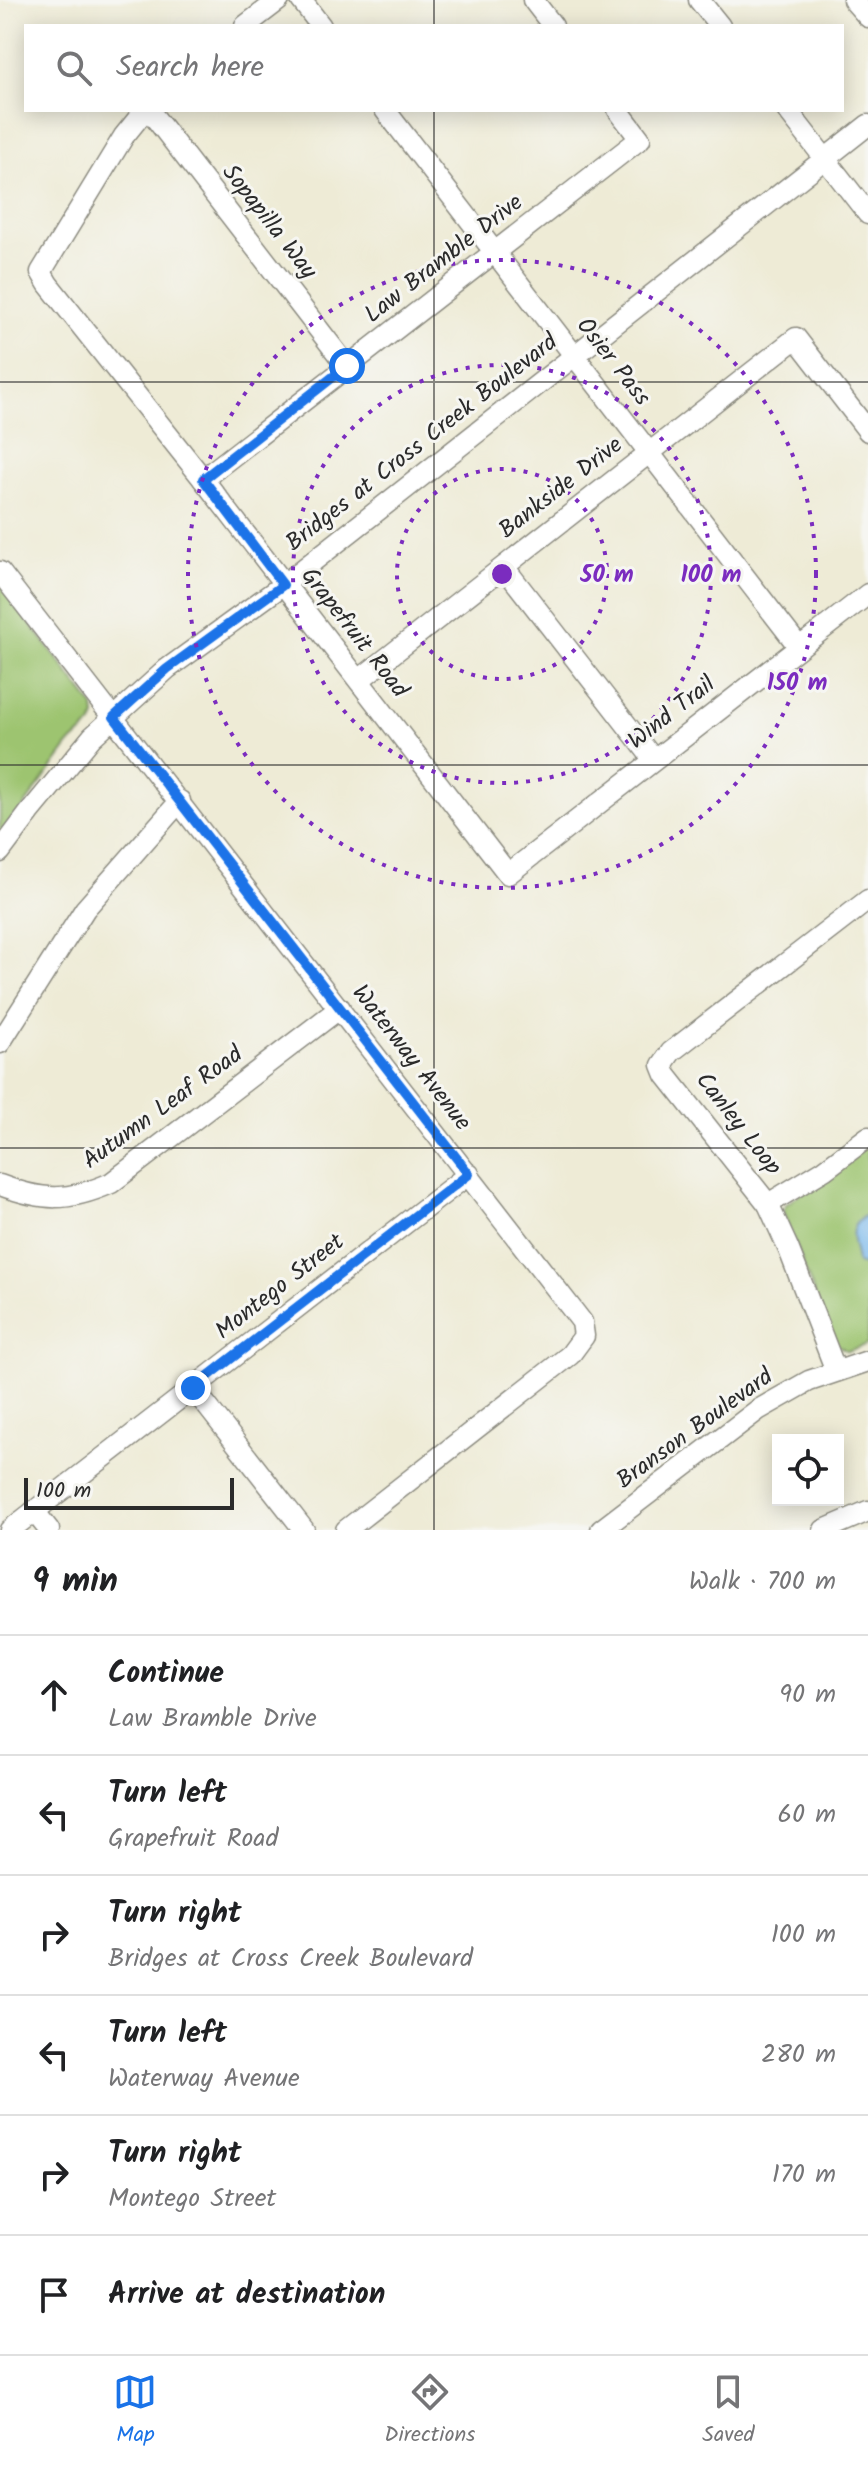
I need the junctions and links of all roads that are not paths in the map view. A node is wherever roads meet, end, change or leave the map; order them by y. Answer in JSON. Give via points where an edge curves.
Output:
{"nodes":[{"id":1,"x":279,"y":0,"type":"edge"},
{"id":2,"x":301,"y":0,"type":"edge"},
{"id":3,"x":533,"y":0,"type":"edge"},
{"id":4,"x":699,"y":0,"type":"edge"},
{"id":5,"x":853,"y":0,"type":"edge"},
{"id":6,"x":868,"y":17,"type":"edge"},
{"id":7,"x":248,"y":24,"type":"edge"},
{"id":8,"x":319,"y":24,"type":"edge"},
{"id":9,"x":551,"y":24,"type":"edge"},
{"id":10,"x":718,"y":24,"type":"edge"},
{"id":11,"x":145,"y":112,"type":"edge"},
{"id":12,"x":149,"y":112,"type":"edge"},
{"id":13,"x":387,"y":112,"type":"edge"},
{"id":14,"x":620,"y":112,"type":"edge"},
{"id":15,"x":789,"y":112,"type":"edge"},
{"id":16,"x":868,"y":125,"type":"edge"},
{"id":17,"x":824,"y":157,"type":"junction"},
{"id":18,"x":868,"y":214,"type":"edge"},
{"id":19,"x":495,"y":253,"type":"junction"},
{"id":20,"x":577,"y":356,"type":"junction"},
{"id":21,"x":347,"y":366,"type":"junction"},
{"id":22,"x":868,"y":431,"type":"edge"},
{"id":23,"x":649,"y":452,"type":"junction"},
{"id":24,"x":203,"y":479,"type":"junction"},
{"id":25,"x":504,"y":567,"type":"junction"},
{"id":26,"x":0,"y":572,"type":"edge"},
{"id":27,"x":283,"y":585,"type":"junction"},
{"id":28,"x":868,"y":594,"type":"edge"},
{"id":29,"x":799,"y":647,"type":"junction"},
{"id":30,"x":359,"y":680,"type":"junction"},
{"id":31,"x":114,"y":717,"type":"junction"},
{"id":32,"x":654,"y":760,"type":"junction"},
{"id":33,"x":180,"y":801,"type":"junction"},
{"id":34,"x":0,"y":852,"type":"edge"},
{"id":35,"x":508,"y":874,"type":"joint"},
{"id":36,"x":868,"y":900,"type":"edge"},
{"id":37,"x":340,"y":1008,"type":"junction"},
{"id":38,"x":0,"y":1043,"type":"edge"},
{"id":39,"x":868,"y":1137,"type":"edge"},
{"id":40,"x":469,"y":1174,"type":"junction"},
{"id":41,"x":0,"y":1185,"type":"edge"},
{"id":42,"x":768,"y":1204,"type":"junction"},
{"id":43,"x":868,"y":1361,"type":"edge"},
{"id":44,"x":836,"y":1371,"type":"junction"},
{"id":45,"x":193,"y":1388,"type":"junction"},
{"id":46,"x":34,"y":1511,"type":"junction"},
{"id":47,"x":868,"y":1511,"type":"edge"},
{"id":48,"x":10,"y":1530,"type":"edge"},
{"id":49,"x":49,"y":1530,"type":"edge"},
{"id":50,"x":304,"y":1530,"type":"edge"},
{"id":51,"x":346,"y":1530,"type":"edge"},
{"id":52,"x":601,"y":1530,"type":"edge"},
{"id":53,"x":824,"y":1530,"type":"edge"}],
"edges":[{"from":1,"to":7,"type":"street"},
{"from":2,"to":8,"type":"street"},
{"from":3,"to":9,"type":"street"},
{"from":4,"to":10,"type":"street"},
{"from":5,"to":6,"type":"street"},
{"from":11,"to":24,"type":"street","name":"Grapefruit Road","via":[[124,136],[41,272]]},
{"from":12,"to":21,"type":"street","name":"Sopapilla Way"},
{"from":13,"to":19,"type":"street","name":"Osier Pass"},
{"from":14,"to":19,"type":"street","name":"Law Bramble Drive","via":[[640,139]]},
{"from":15,"to":17,"type":"street"},
{"from":16,"to":17,"type":"street","name":"Bridges at Cross Creek Boulevard"},
{"from":17,"to":18,"type":"street"},
{"from":17,"to":20,"type":"street","name":"Bridges at Cross Creek Boulevard"},
{"from":19,"to":20,"type":"street","name":"Osier Pass"},
{"from":19,"to":21,"type":"street","name":"Law Bramble Drive"},
{"from":20,"to":23,"type":"street","name":"Osier Pass"},
{"from":20,"to":27,"type":"street","name":"Bridges at Cross Creek Boulevard"},
{"from":21,"to":24,"type":"street","name":"Law Bramble Drive"},
{"from":22,"to":23,"type":"street","name":"Bankside Drive","via":[[796,338]]},
{"from":23,"to":25,"type":"street","name":"Bankside Drive"},
{"from":23,"to":29,"type":"street","name":"Osier Pass"},
{"from":24,"to":27,"type":"street","name":"Grapefruit Road"},
{"from":25,"to":30,"type":"street","name":"Bankside Drive"},
{"from":25,"to":32,"type":"street"},
{"from":26,"to":31,"type":"street","name":"Waterway Avenue"},
{"from":27,"to":30,"type":"street","name":"Grapefruit Road"},
{"from":27,"to":31,"type":"street","name":"Bridges at Cross Creek Boulevard","via":[[167,669]]},
{"from":28,"to":29,"type":"street","name":"Wind Trail"},
{"from":29,"to":32,"type":"street","name":"Wind Trail"},
{"from":30,"to":35,"type":"street","name":"Grapefruit Road"},
{"from":31,"to":33,"type":"street","name":"Waterway Avenue"},
{"from":31,"to":34,"type":"street","name":"Bridges at Cross Creek Boulevard"},
{"from":32,"to":35,"type":"street","name":"Wind Trail"},
{"from":33,"to":37,"type":"street","name":"Waterway Avenue"},
{"from":33,"to":38,"type":"street","via":[[85,909]]},
{"from":36,"to":42,"type":"street","name":"Canley Loop","via":[[671,1052],[662,1065]]},
{"from":37,"to":40,"type":"street","name":"Waterway Avenue"},
{"from":37,"to":41,"type":"street","name":"Autumn Leaf Road","via":[[111,1183],[86,1195],[58,1198]]},
{"from":39,"to":42,"type":"street"},
{"from":40,"to":45,"type":"street","name":"Montego Street"},
{"from":40,"to":51,"type":"street","name":"Waterway Avenue","via":[[582,1322],[584,1336],[570,1355]]},
{"from":42,"to":44,"type":"street","name":"Canley Loop"},
{"from":43,"to":44,"type":"street","name":"Branson Boulevard"},
{"from":44,"to":52,"type":"street","name":"Branson Boulevard","via":[[758,1410]]},
{"from":45,"to":46,"type":"street","name":"Montego Street"},
{"from":45,"to":50,"type":"street"},
{"from":46,"to":48,"type":"street","name":"Montego Street"},
{"from":46,"to":49,"type":"street"},
{"from":47,"to":53,"type":"street"}]}
